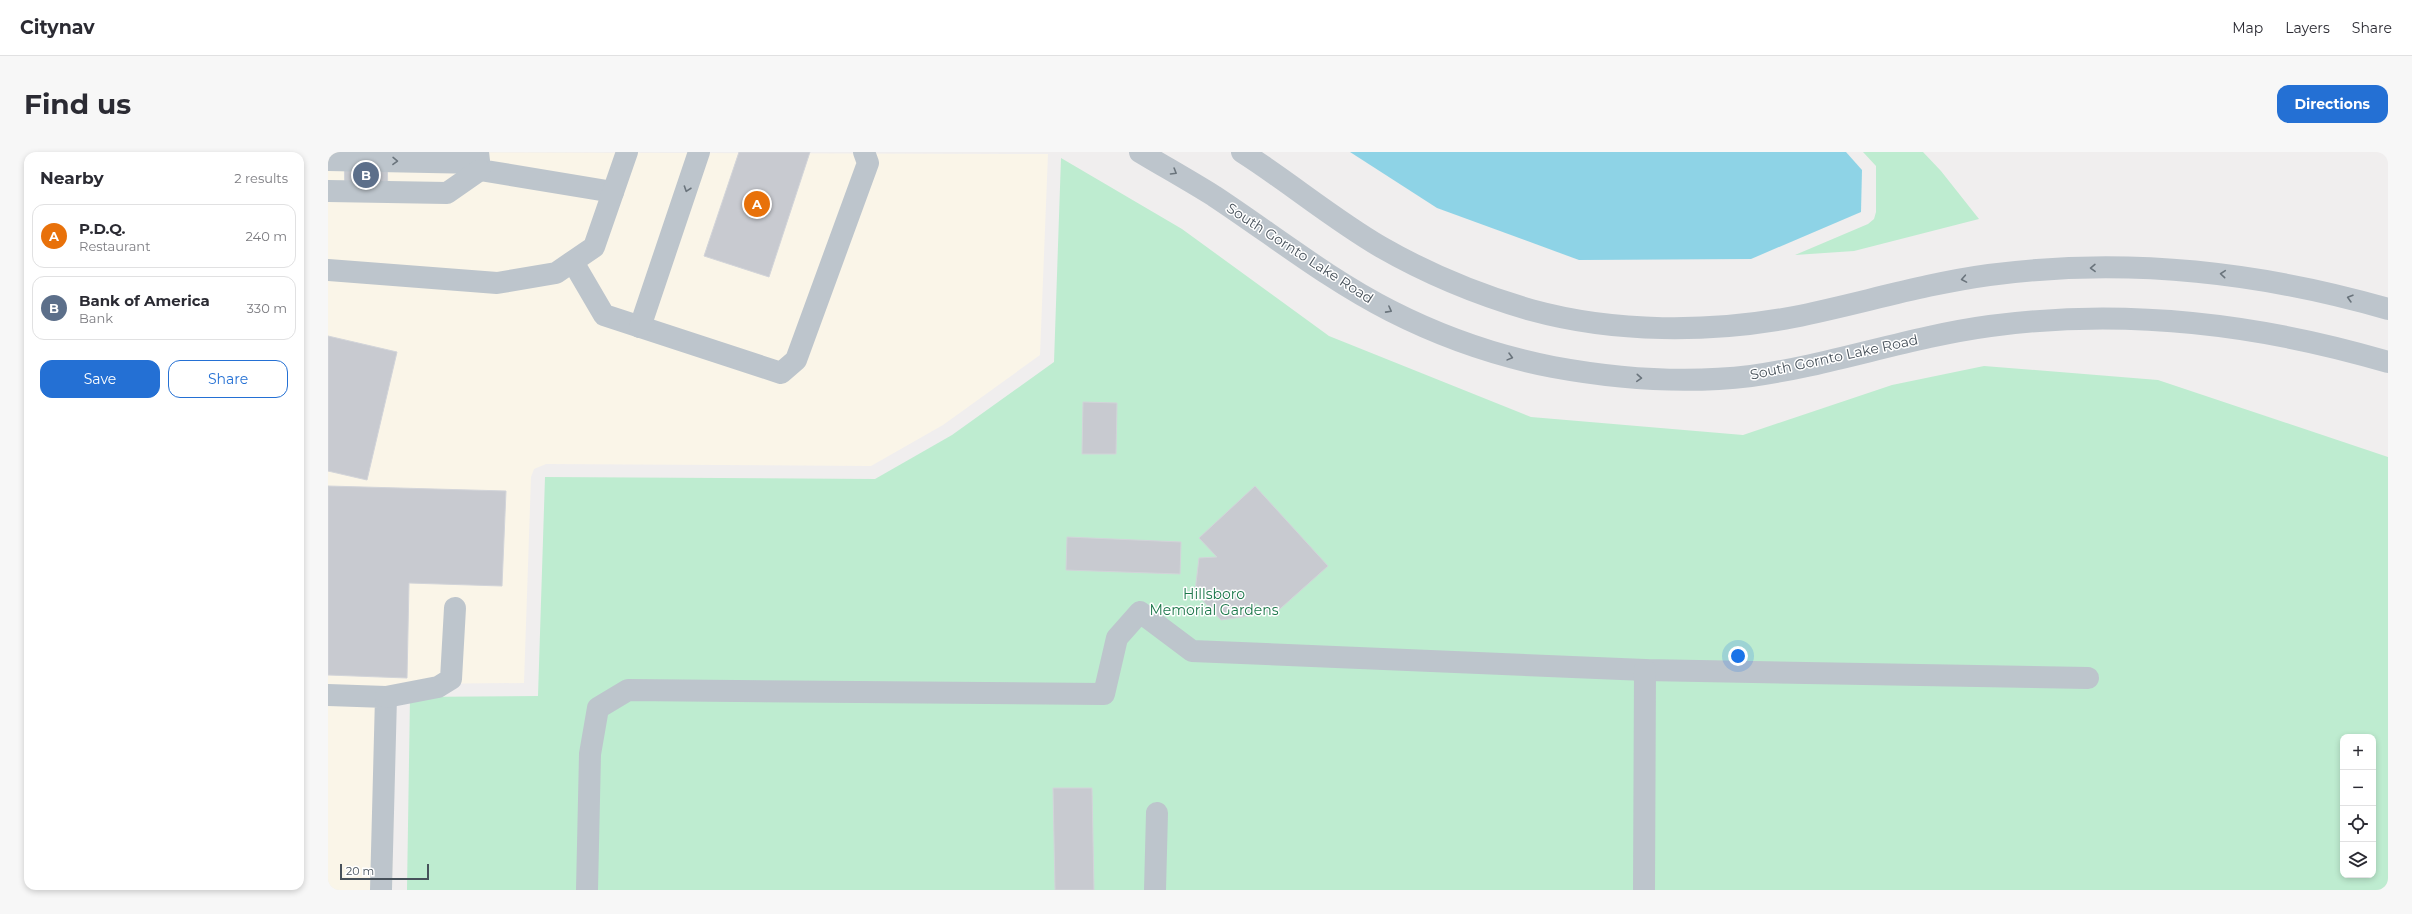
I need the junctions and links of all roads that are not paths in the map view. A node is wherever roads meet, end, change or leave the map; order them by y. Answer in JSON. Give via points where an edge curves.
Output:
{"nodes":[{"id":1,"x":627,"y":152,"type":"edge"},
{"id":2,"x":699,"y":152,"type":"edge"},
{"id":3,"x":864,"y":152,"type":"edge"},
{"id":4,"x":1140,"y":152,"type":"edge"},
{"id":5,"x":1242,"y":152,"type":"edge"},
{"id":6,"x":328,"y":160,"type":"edge"},
{"id":7,"x":476,"y":166,"type":"edge"},
{"id":8,"x":328,"y":175,"type":"edge"},
{"id":9,"x":328,"y":191,"type":"edge"},
{"id":10,"x":613,"y":192,"type":"junction"},
{"id":11,"x":573,"y":262,"type":"junction"},
{"id":12,"x":328,"y":270,"type":"edge"},
{"id":13,"x":2388,"y":309,"type":"edge"},
{"id":14,"x":640,"y":327,"type":"junction"},
{"id":15,"x":2388,"y":362,"type":"edge"},
{"id":16,"x":454,"y":608,"type":"dead end"},
{"id":17,"x":1645,"y":670,"type":"junction"},
{"id":18,"x":2088,"y":678,"type":"dead end"},
{"id":19,"x":328,"y":695,"type":"edge"},
{"id":20,"x":386,"y":697,"type":"junction"},
{"id":21,"x":1157,"y":813,"type":"dead end"},
{"id":22,"x":381,"y":890,"type":"edge"},
{"id":23,"x":587,"y":890,"type":"edge"},
{"id":24,"x":1155,"y":890,"type":"edge"},
{"id":25,"x":1644,"y":890,"type":"edge"}],
"edges":[{"from":1,"to":10,"type":"street"},
{"from":2,"to":14,"type":"street","one_way":true},
{"from":3,"to":14,"type":"street","via":[[868,163],[796,360],[781,373]]},
{"from":4,"to":15,"type":"street","name":"South Gornto Lake Road","one_way":true,"via":[[1214,196],[1341,283],[1392,311],[1476,347],[1584,372],[1639,378],[1720,379],[1753,376],[1918,338],[1991,326],[2065,320],[2124,319],[2246,329],[2335,346]]},
{"from":13,"to":5,"type":"street","one_way":true,"via":[[2285,283],[2229,274],[2119,267],[2058,268],[1988,275],[1918,287],[1794,316],[1744,324],[1695,328],[1643,327],[1592,322],[1532,310],[1476,292],[1427,271],[1380,246]]},
{"from":6,"to":7,"type":"street","one_way":true},
{"from":7,"to":8,"type":"street"},
{"from":7,"to":9,"type":"street","via":[[447,193]]},
{"from":7,"to":10,"type":"street"},
{"from":10,"to":11,"type":"street","via":[[594,247]]},
{"from":11,"to":12,"type":"street","via":[[556,273],[497,283]]},
{"from":11,"to":14,"type":"street","via":[[604,315]]},
{"from":16,"to":20,"type":"street","via":[[451,679],[438,687]]},
{"from":17,"to":18,"type":"street"},
{"from":17,"to":23,"type":"street","via":[[1192,651],[1140,612],[1117,638],[1104,694],[628,690],[598,708],[590,754]]},
{"from":17,"to":25,"type":"street"},
{"from":19,"to":20,"type":"street"},
{"from":20,"to":22,"type":"street"},
{"from":21,"to":24,"type":"street"}]}
